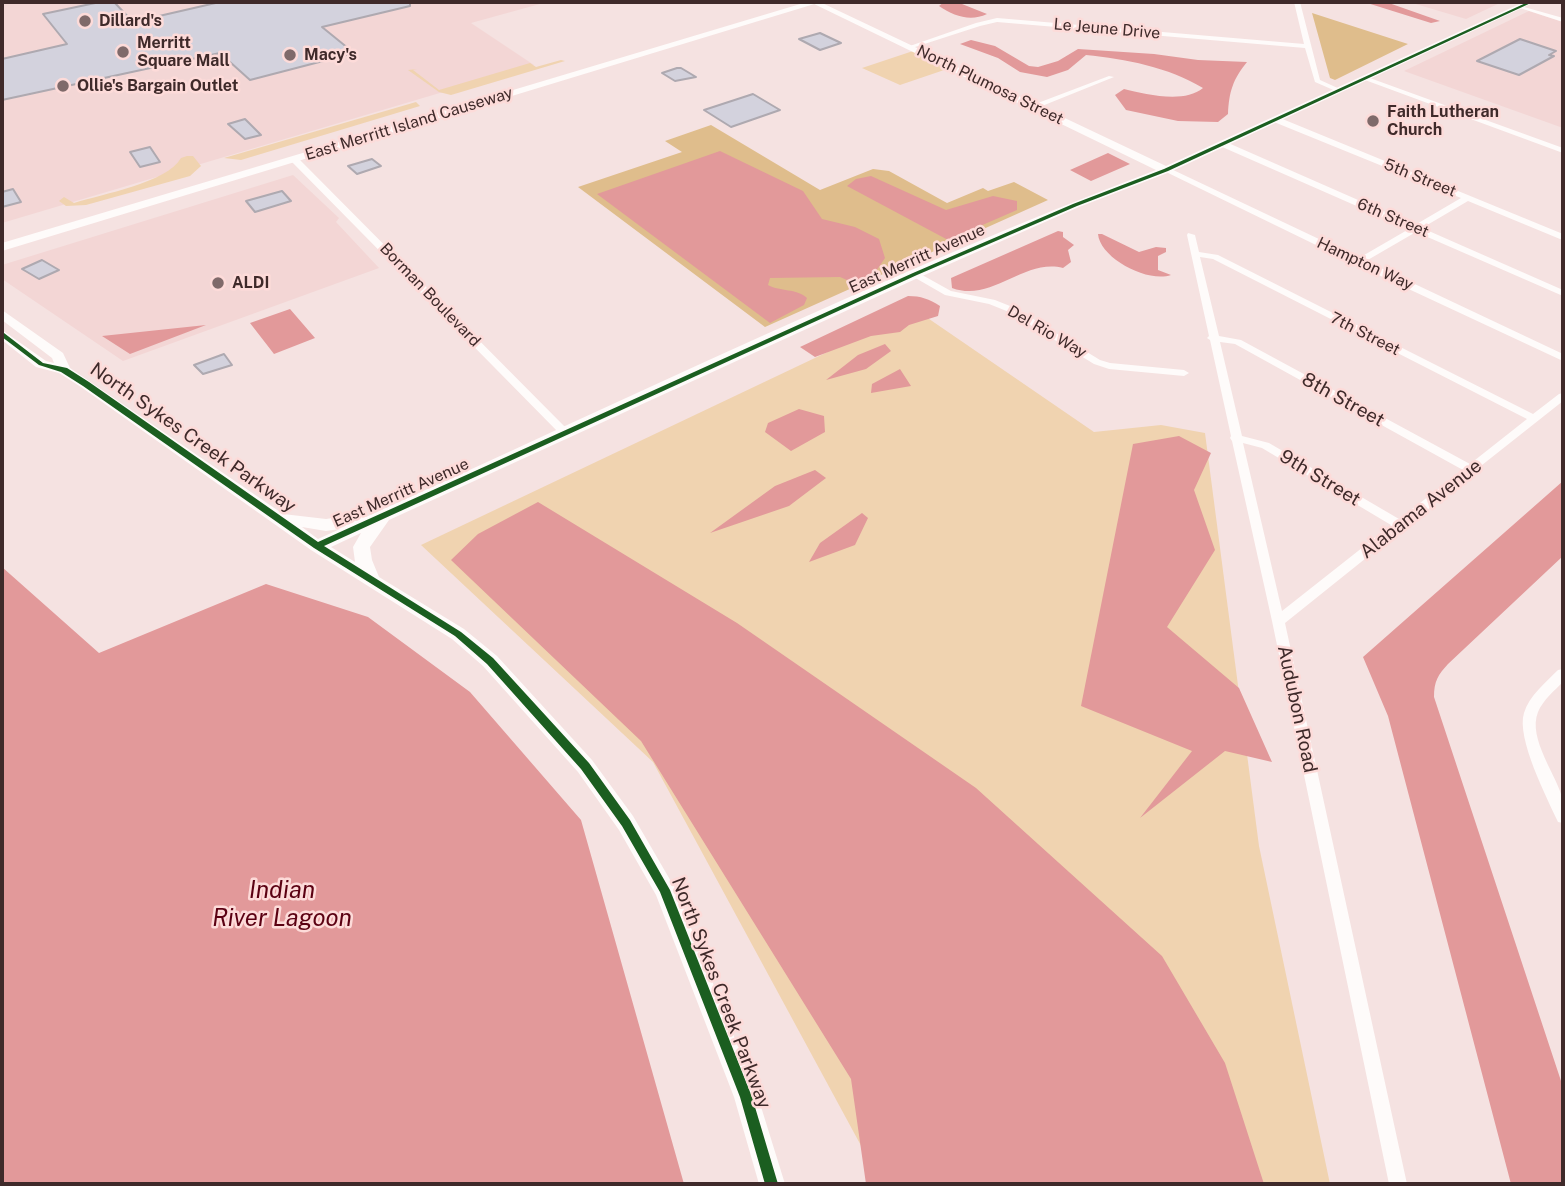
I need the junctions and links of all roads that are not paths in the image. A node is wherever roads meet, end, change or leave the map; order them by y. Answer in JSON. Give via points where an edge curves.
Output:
{"nodes":[{"id":1,"x":788,"y":2,"type":"edge"},
{"id":2,"x":815,"y":2,"type":"edge"},
{"id":3,"x":1297,"y":2,"type":"edge"},
{"id":4,"x":1531,"y":2,"type":"edge"},
{"id":5,"x":1519,"y":6,"type":"junction"},
{"id":6,"x":1563,"y":20,"type":"edge"},
{"id":7,"x":696,"y":29,"type":"junction"},
{"id":8,"x":647,"y":44,"type":"junction"},
{"id":9,"x":1308,"y":46,"type":"junction"},
{"id":10,"x":666,"y":47,"type":"junction"},
{"id":11,"x":910,"y":47,"type":"junction"},
{"id":12,"x":617,"y":61,"type":"junction"},
{"id":13,"x":1111,"y":77,"type":"dead end"},
{"id":14,"x":1367,"y":79,"type":"junction"},
{"id":15,"x":1340,"y":91,"type":"junction"},
{"id":16,"x":1034,"y":106,"type":"junction"},
{"id":17,"x":1277,"y":120,"type":"junction"},
{"id":18,"x":335,"y":137,"type":"junction"},
{"id":19,"x":1223,"y":144,"type":"junction"},
{"id":20,"x":1563,"y":151,"type":"edge"},
{"id":21,"x":294,"y":159,"type":"junction"},
{"id":22,"x":1166,"y":170,"type":"junction"},
{"id":23,"x":220,"y":171,"type":"junction"},
{"id":24,"x":1467,"y":198,"type":"junction"},
{"id":25,"x":143,"y":204,"type":"junction"},
{"id":26,"x":1417,"y":228,"type":"junction"},
{"id":27,"x":2,"y":235,"type":"edge"},
{"id":28,"x":1191,"y":235,"type":"dead end"},
{"id":29,"x":1563,"y":237,"type":"edge"},
{"id":30,"x":2,"y":247,"type":"edge"},
{"id":31,"x":1195,"y":254,"type":"junction"},
{"id":32,"x":1359,"y":262,"type":"junction"},
{"id":33,"x":915,"y":274,"type":"junction"},
{"id":34,"x":1563,"y":293,"type":"edge"},
{"id":35,"x":2,"y":314,"type":"edge"},
{"id":36,"x":2,"y":334,"type":"edge"},
{"id":37,"x":1212,"y":338,"type":"junction"},
{"id":38,"x":1563,"y":358,"type":"edge"},
{"id":39,"x":64,"y":370,"type":"junction"},
{"id":40,"x":1184,"y":373,"type":"dead end"},
{"id":41,"x":1563,"y":396,"type":"edge"},
{"id":42,"x":1534,"y":419,"type":"junction"},
{"id":43,"x":565,"y":433,"type":"junction"},
{"id":44,"x":1235,"y":438,"type":"junction"},
{"id":45,"x":1472,"y":471,"type":"junction"},
{"id":46,"x":387,"y":514,"type":"junction"},
{"id":47,"x":276,"y":517,"type":"junction"},
{"id":48,"x":1401,"y":526,"type":"junction"},
{"id":49,"x":317,"y":546,"type":"junction"},
{"id":50,"x":372,"y":579,"type":"junction"},
{"id":51,"x":1278,"y":621,"type":"junction"},
{"id":52,"x":1563,"y":674,"type":"edge"},
{"id":53,"x":1563,"y":817,"type":"edge"},
{"id":54,"x":772,"y":1184,"type":"edge"},
{"id":55,"x":1398,"y":1184,"type":"edge"}],
"edges":[{"from":1,"to":7,"type":"main road","name":"East Merritt Island Causeway"},
{"from":2,"to":10,"type":"main road","name":"East Merritt Island Causeway"},
{"from":2,"to":11,"type":"street","name":"North Plumosa Street"},
{"from":3,"to":9,"type":"street"},
{"from":4,"to":5,"type":"street","name":"East Merritt Avenue"},
{"from":5,"to":6,"type":"street"},
{"from":5,"to":14,"type":"street","name":"East Merritt Avenue"},
{"from":7,"to":8,"type":"main road","name":"East Merritt Island Causeway"},
{"from":7,"to":10,"type":"main road"},
{"from":8,"to":12,"type":"main road"},
{"from":8,"to":18,"type":"main road","name":"East Merritt Island Causeway"},
{"from":9,"to":11,"type":"street","name":"Le Jeune Drive","via":[[997,20]]},
{"from":9,"to":15,"type":"street","via":[[1317,81]]},
{"from":10,"to":12,"type":"main road","name":"East Merritt Island Causeway"},
{"from":11,"to":16,"type":"street","name":"North Plumosa Street"},
{"from":12,"to":21,"type":"main road","name":"East Merritt Island Causeway"},
{"from":13,"to":16,"type":"street"},
{"from":14,"to":15,"type":"street","name":"East Merritt Avenue"},
{"from":14,"to":20,"type":"street"},
{"from":15,"to":17,"type":"street","name":"East Merritt Avenue"},
{"from":16,"to":22,"type":"street","name":"North Plumosa Street"},
{"from":17,"to":19,"type":"street","name":"East Merritt Avenue"},
{"from":17,"to":24,"type":"street","name":"5th Street"},
{"from":18,"to":21,"type":"main road","via":[[300,150]]},
{"from":18,"to":23,"type":"main road","name":"East Merritt Island Causeway"},
{"from":19,"to":22,"type":"street","name":"East Merritt Avenue"},
{"from":19,"to":26,"type":"street","name":"6th Street"},
{"from":21,"to":25,"type":"main road","name":"East Merritt Island Causeway"},
{"from":21,"to":43,"type":"street","name":"Borman Boulevard"},
{"from":22,"to":32,"type":"street","name":"Hampton Way"},
{"from":22,"to":33,"type":"street","name":"East Merritt Avenue"},
{"from":23,"to":25,"type":"main road"},
{"from":23,"to":27,"type":"main road","name":"East Merritt Island Causeway"},
{"from":24,"to":26,"type":"street"},
{"from":24,"to":29,"type":"street","name":"5th Street"},
{"from":25,"to":30,"type":"main road","name":"East Merritt Island Causeway"},
{"from":26,"to":32,"type":"street"},
{"from":26,"to":34,"type":"street","name":"6th Street"},
{"from":28,"to":31,"type":"street","name":"Audubon Road"},
{"from":31,"to":37,"type":"street","name":"Audubon Road"},
{"from":31,"to":42,"type":"street","name":"7th Street","via":[[1215,257]]},
{"from":32,"to":38,"type":"street","name":"Hampton Way"},
{"from":33,"to":40,"type":"street","name":"Del Rio Way","via":[[947,293],[1012,310],[1097,362]]},
{"from":33,"to":43,"type":"street","name":"East Merritt Avenue"},
{"from":35,"to":39,"type":"street","via":[[58,356]]},
{"from":36,"to":39,"type":"street","name":"North Sykes Creek Parkway","via":[[41,364]]},
{"from":37,"to":44,"type":"street","name":"Audubon Road"},
{"from":37,"to":45,"type":"street","name":"8th Street","via":[[1238,342]]},
{"from":39,"to":47,"type":"street","name":"North Sykes Creek Parkway"},
{"from":41,"to":42,"type":"street","name":"Alabama Avenue"},
{"from":42,"to":45,"type":"street","name":"Alabama Avenue"},
{"from":43,"to":46,"type":"street","name":"East Merritt Avenue"},
{"from":44,"to":48,"type":"street","name":"9th Street","via":[[1265,445]]},
{"from":44,"to":51,"type":"street","name":"Audubon Road"},
{"from":45,"to":48,"type":"street","name":"Alabama Avenue"},
{"from":46,"to":47,"type":"street","via":[[326,525]]},
{"from":46,"to":49,"type":"street","name":"East Merritt Avenue"},
{"from":46,"to":50,"type":"street","via":[[359,547]]},
{"from":47,"to":49,"type":"street","name":"North Sykes Creek Parkway"},
{"from":48,"to":51,"type":"street","name":"Alabama Avenue"},
{"from":49,"to":50,"type":"street","name":"North Sykes Creek Parkway"},
{"from":50,"to":54,"type":"street","name":"North Sykes Creek Parkway","via":[[490,661],[585,766],[626,823],[665,890],[704,984]]},
{"from":51,"to":55,"type":"street","name":"Audubon Road"},
{"from":52,"to":53,"type":"street","via":[[1539,698],[1529,723]]}]}
